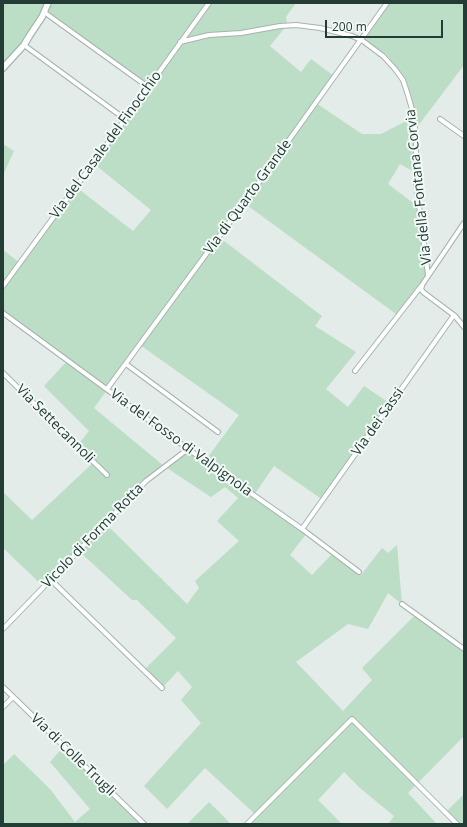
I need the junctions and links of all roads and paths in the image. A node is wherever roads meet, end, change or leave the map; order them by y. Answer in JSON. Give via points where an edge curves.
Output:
{"nodes":[{"id":1,"x":48,"y":3,"type":"edge"},
{"id":2,"x":209,"y":3,"type":"edge"},
{"id":3,"x":387,"y":3,"type":"edge"},
{"id":4,"x":44,"y":12,"type":"junction"},
{"id":5,"x":360,"y":40,"type":"junction"},
{"id":6,"x":180,"y":42,"type":"junction"},
{"id":7,"x":24,"y":45,"type":"junction"},
{"id":8,"x":3,"y":68,"type":"edge"},
{"id":9,"x":148,"y":87,"type":"junction"},
{"id":10,"x":125,"y":119,"type":"junction"},
{"id":11,"x":440,"y":119,"type":"dead end"},
{"id":12,"x":464,"y":136,"type":"edge"},
{"id":13,"x":464,"y":223,"type":"edge"},
{"id":14,"x":428,"y":275,"type":"junction"},
{"id":15,"x":422,"y":285,"type":"junction"},
{"id":16,"x":3,"y":286,"type":"edge"},
{"id":17,"x":3,"y":313,"type":"edge"},
{"id":18,"x":454,"y":315,"type":"junction"},
{"id":19,"x":464,"y":327,"type":"edge"},
{"id":20,"x":126,"y":364,"type":"junction"},
{"id":21,"x":355,"y":370,"type":"dead end"},
{"id":22,"x":3,"y":373,"type":"edge"},
{"id":23,"x":107,"y":389,"type":"junction"},
{"id":24,"x":218,"y":432,"type":"dead end"},
{"id":25,"x":188,"y":449,"type":"junction"},
{"id":26,"x":107,"y":476,"type":"dead end"},
{"id":27,"x":302,"y":529,"type":"junction"},
{"id":28,"x":359,"y":572,"type":"dead end"},
{"id":29,"x":51,"y":580,"type":"junction"},
{"id":30,"x":402,"y":604,"type":"dead end"},
{"id":31,"x":3,"y":629,"type":"edge"},
{"id":32,"x":464,"y":649,"type":"edge"},
{"id":33,"x":3,"y":686,"type":"edge"},
{"id":34,"x":162,"y":688,"type":"dead end"},
{"id":35,"x":13,"y":697,"type":"junction"},
{"id":36,"x":3,"y":707,"type":"edge"},
{"id":37,"x":144,"y":824,"type":"edge"},
{"id":38,"x":248,"y":824,"type":"edge"},
{"id":39,"x":457,"y":824,"type":"edge"}],
"edges":[{"from":1,"to":4,"type":"main road"},
{"from":2,"to":6,"type":"street","name":"Via del Casale del Finocchio"},
{"from":3,"to":5,"type":"street","name":"Via di Quarto Grande"},
{"from":4,"to":7,"type":"main road"},
{"from":4,"to":9,"type":"street"},
{"from":5,"to":6,"type":"street","name":"Via della Fontana Corvia","via":[[327,29],[290,25],[241,33],[208,35]]},
{"from":5,"to":14,"type":"street","name":"Via della Fontana Corvia","via":[[379,52],[391,64],[403,80],[411,102],[416,133],[417,184]]},
{"from":5,"to":20,"type":"street","name":"Via di Quarto Grande"},
{"from":6,"to":9,"type":"street","name":"Via del Casale del Finocchio"},
{"from":7,"to":8,"type":"main road"},
{"from":7,"to":10,"type":"street"},
{"from":9,"to":10,"type":"street","name":"Via del Casale del Finocchio"},
{"from":10,"to":16,"type":"street","name":"Via del Casale del Finocchio"},
{"from":11,"to":12,"type":"street"},
{"from":13,"to":14,"type":"street"},
{"from":14,"to":15,"type":"street"},
{"from":15,"to":18,"type":"street","name":"Via della Fontana Corvia","via":[[423,292]]},
{"from":15,"to":21,"type":"street"},
{"from":17,"to":23,"type":"street","name":"Via del Fosso di Valpignola"},
{"from":18,"to":19,"type":"street","name":"Via della Fontana Corvia"},
{"from":18,"to":27,"type":"street","name":"Via dei Sassi"},
{"from":20,"to":23,"type":"street","name":"Via di Quarto Grande"},
{"from":20,"to":24,"type":"street"},
{"from":22,"to":26,"type":"street","name":"Via Settecannoli"},
{"from":23,"to":25,"type":"street","name":"Via del Fosso di Valpignola"},
{"from":25,"to":27,"type":"street","name":"Via del Fosso di Valpignola"},
{"from":25,"to":29,"type":"street","name":"Vicolo di Forma Rotta","via":[[146,481]]},
{"from":27,"to":28,"type":"street","name":"Via del Fosso di Valpignola"},
{"from":29,"to":31,"type":"street","name":"Vicolo di Forma Rotta"},
{"from":29,"to":34,"type":"street"},
{"from":30,"to":32,"type":"street"},
{"from":33,"to":35,"type":"street","name":"Via di Colle Trugli"},
{"from":35,"to":36,"type":"street"},
{"from":35,"to":37,"type":"street","name":"Via di Colle Trugli"},
{"from":38,"to":39,"type":"street","via":[[352,719]]}]}
